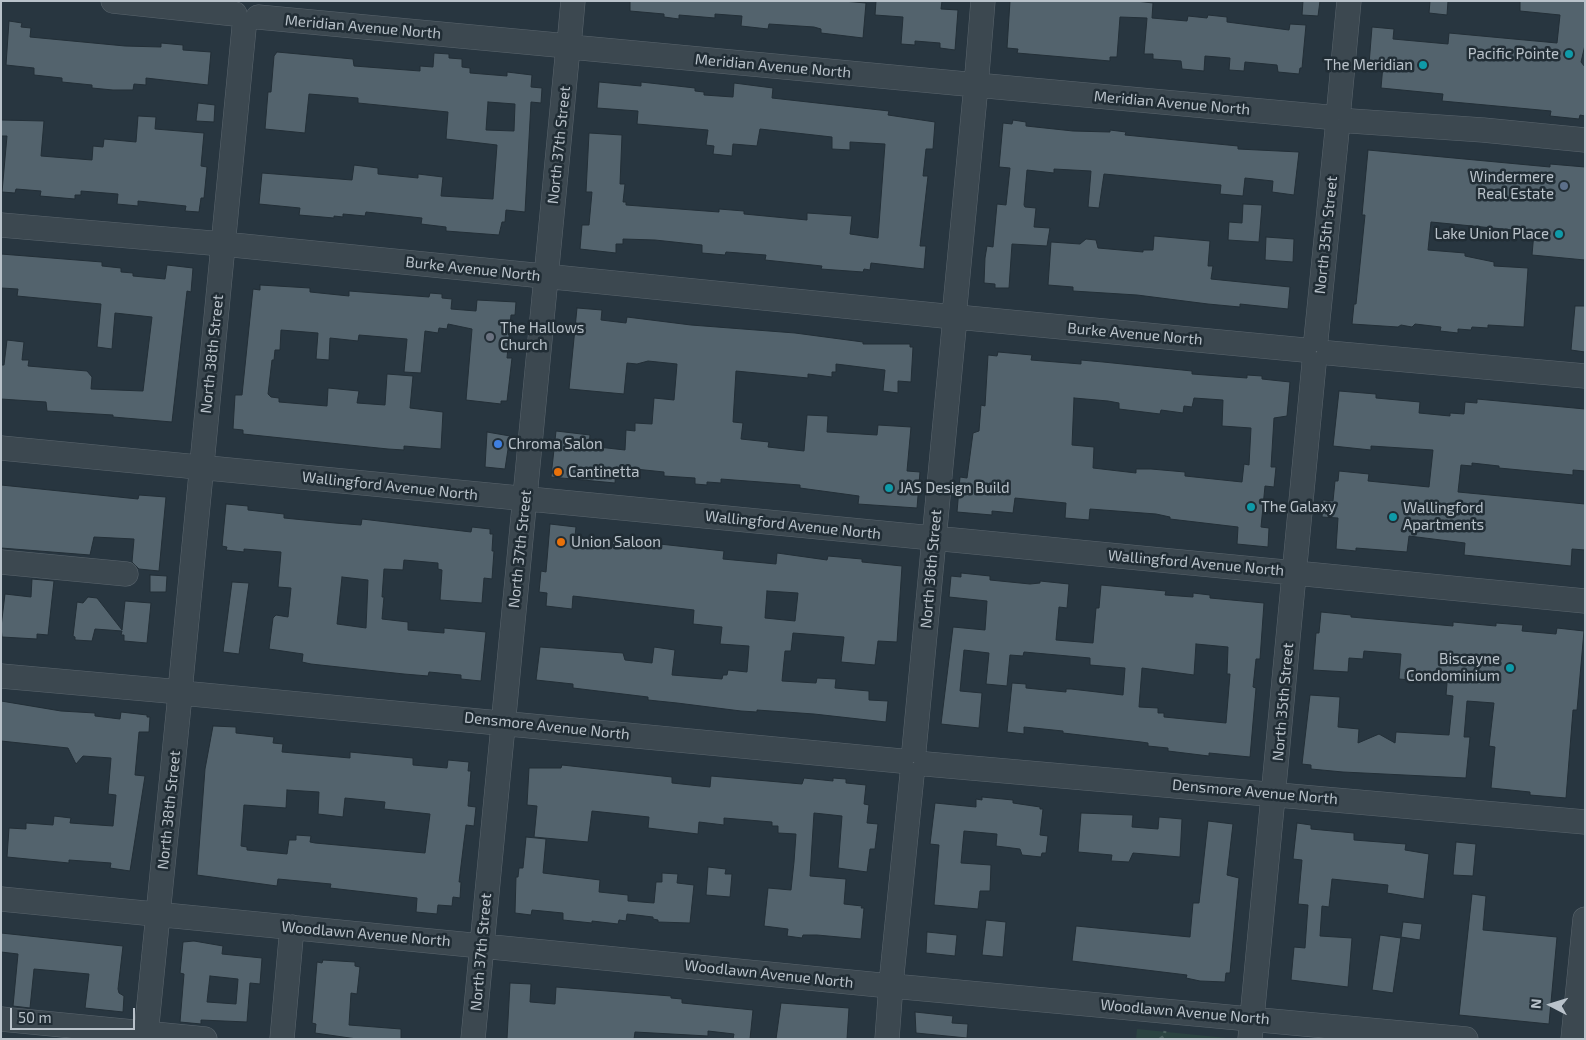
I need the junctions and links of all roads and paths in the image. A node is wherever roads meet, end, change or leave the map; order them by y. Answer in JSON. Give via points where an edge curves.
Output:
{"nodes":[{"id":1,"x":113,"y":1,"type":"edge"},
{"id":2,"x":573,"y":1,"type":"edge"},
{"id":3,"x":983,"y":1,"type":"edge"},
{"id":4,"x":1349,"y":1,"type":"edge"},
{"id":5,"x":246,"y":13,"type":"edge"},
{"id":6,"x":569,"y":46,"type":"junction"},
{"id":7,"x":976,"y":85,"type":"junction"},
{"id":8,"x":1338,"y":119,"type":"junction"},
{"id":9,"x":1585,"y":140,"type":"edge"},
{"id":10,"x":1,"y":225,"type":"edge"},
{"id":11,"x":223,"y":244,"type":"junction"},
{"id":12,"x":546,"y":276,"type":"junction"},
{"id":13,"x":955,"y":317,"type":"junction"},
{"id":14,"x":1316,"y":352,"type":"junction"},
{"id":15,"x":1585,"y":376,"type":"edge"},
{"id":16,"x":1,"y":448,"type":"edge"},
{"id":17,"x":201,"y":468,"type":"junction"},
{"id":18,"x":525,"y":499,"type":"junction"},
{"id":19,"x":934,"y":538,"type":"junction"},
{"id":20,"x":1,"y":562,"type":"edge"},
{"id":21,"x":1295,"y":573,"type":"junction"},
{"id":22,"x":126,"y":574,"type":"dead end"},
{"id":23,"x":1585,"y":601,"type":"edge"},
{"id":24,"x":1,"y":676,"type":"edge"},
{"id":25,"x":180,"y":693,"type":"junction"},
{"id":26,"x":503,"y":722,"type":"junction"},
{"id":27,"x":913,"y":762,"type":"junction"},
{"id":28,"x":1274,"y":793,"type":"junction"},
{"id":29,"x":1585,"y":822,"type":"edge"},
{"id":30,"x":1,"y":899,"type":"edge"},
{"id":31,"x":158,"y":914,"type":"junction"},
{"id":32,"x":1585,"y":919,"type":"edge"},
{"id":33,"x":292,"y":927,"type":"junction"},
{"id":34,"x":482,"y":945,"type":"junction"},
{"id":35,"x":891,"y":986,"type":"junction"},
{"id":36,"x":1,"y":1020,"type":"edge"},
{"id":37,"x":1251,"y":1029,"type":"edge"},
{"id":38,"x":146,"y":1034,"type":"junction"},
{"id":39,"x":1165,"y":1035,"type":"edge"},
{"id":40,"x":206,"y":1039,"type":"edge"},
{"id":41,"x":282,"y":1039,"type":"edge"},
{"id":42,"x":473,"y":1039,"type":"edge"},
{"id":43,"x":887,"y":1039,"type":"edge"},
{"id":44,"x":1160,"y":1039,"type":"edge"},
{"id":45,"x":1466,"y":1039,"type":"edge"},
{"id":46,"x":1573,"y":1039,"type":"edge"}],
"edges":[{"from":1,"to":5,"type":"street","name":"Meridian Avenue North"},
{"from":2,"to":6,"type":"street","name":"North 37th Street"},
{"from":3,"to":7,"type":"street","name":"North 36th Street"},
{"from":4,"to":8,"type":"street","name":"North 35th Street"},
{"from":5,"to":6,"type":"street","name":"Meridian Avenue North"},
{"from":5,"to":11,"type":"street","name":"North 38th Street"},
{"from":6,"to":7,"type":"street","name":"Meridian Avenue North"},
{"from":6,"to":12,"type":"street","name":"North 37th Street"},
{"from":7,"to":8,"type":"street","name":"Meridian Avenue North"},
{"from":7,"to":13,"type":"street","name":"North 36th Street"},
{"from":8,"to":9,"type":"street","name":"Meridian Avenue North"},
{"from":8,"to":14,"type":"street","name":"North 35th Street"},
{"from":10,"to":11,"type":"street","name":"Burke Avenue North"},
{"from":11,"to":12,"type":"street","name":"Burke Avenue North"},
{"from":11,"to":17,"type":"street","name":"North 38th Street"},
{"from":12,"to":13,"type":"street","name":"Burke Avenue North"},
{"from":12,"to":18,"type":"street","name":"North 37th Street"},
{"from":13,"to":14,"type":"street","name":"Burke Avenue North"},
{"from":13,"to":19,"type":"street","name":"North 36th Street"},
{"from":14,"to":15,"type":"street","name":"Burke Avenue North"},
{"from":14,"to":21,"type":"street","name":"North 35th Street"},
{"from":16,"to":17,"type":"street","name":"Wallingford Avenue North"},
{"from":17,"to":18,"type":"street","name":"Wallingford Avenue North"},
{"from":17,"to":25,"type":"street","name":"North 38th Street"},
{"from":18,"to":19,"type":"street","name":"Wallingford Avenue North"},
{"from":18,"to":26,"type":"street","name":"North 37th Street"},
{"from":19,"to":21,"type":"street","name":"Wallingford Avenue North"},
{"from":19,"to":27,"type":"street","name":"North 36th Street"},
{"from":20,"to":22,"type":"street"},
{"from":21,"to":23,"type":"street","name":"Wallingford Avenue North"},
{"from":21,"to":28,"type":"street","name":"North 35th Street"},
{"from":24,"to":25,"type":"street","name":"Densmore Avenue North"},
{"from":25,"to":26,"type":"street","name":"Densmore Avenue North"},
{"from":25,"to":31,"type":"street","name":"North 38th Street"},
{"from":26,"to":27,"type":"street","name":"Densmore Avenue North"},
{"from":26,"to":34,"type":"street","name":"North 37th Street"},
{"from":27,"to":28,"type":"street","name":"Densmore Avenue North"},
{"from":27,"to":35,"type":"street","name":"North 36th Street"},
{"from":28,"to":29,"type":"street","name":"Densmore Avenue North"},
{"from":28,"to":37,"type":"street","name":"North 35th Street"},
{"from":30,"to":31,"type":"street","name":"Woodlawn Avenue North"},
{"from":31,"to":33,"type":"street","name":"Woodlawn Avenue North"},
{"from":31,"to":38,"type":"street","name":"North 38th Street"},
{"from":32,"to":46,"type":"street"},
{"from":33,"to":34,"type":"street","name":"Woodlawn Avenue North"},
{"from":33,"to":41,"type":"street"},
{"from":34,"to":35,"type":"street","name":"Woodlawn Avenue North"},
{"from":34,"to":42,"type":"street","name":"North 37th Street"},
{"from":35,"to":37,"type":"street","name":"Woodlawn Avenue North"},
{"from":35,"to":43,"type":"street","name":"North 36th Street"},
{"from":36,"to":38,"type":"street"},
{"from":37,"to":45,"type":"street","name":"Woodlawn Avenue North"},
{"from":38,"to":40,"type":"street"},
{"from":39,"to":44,"type":"path"}]}
